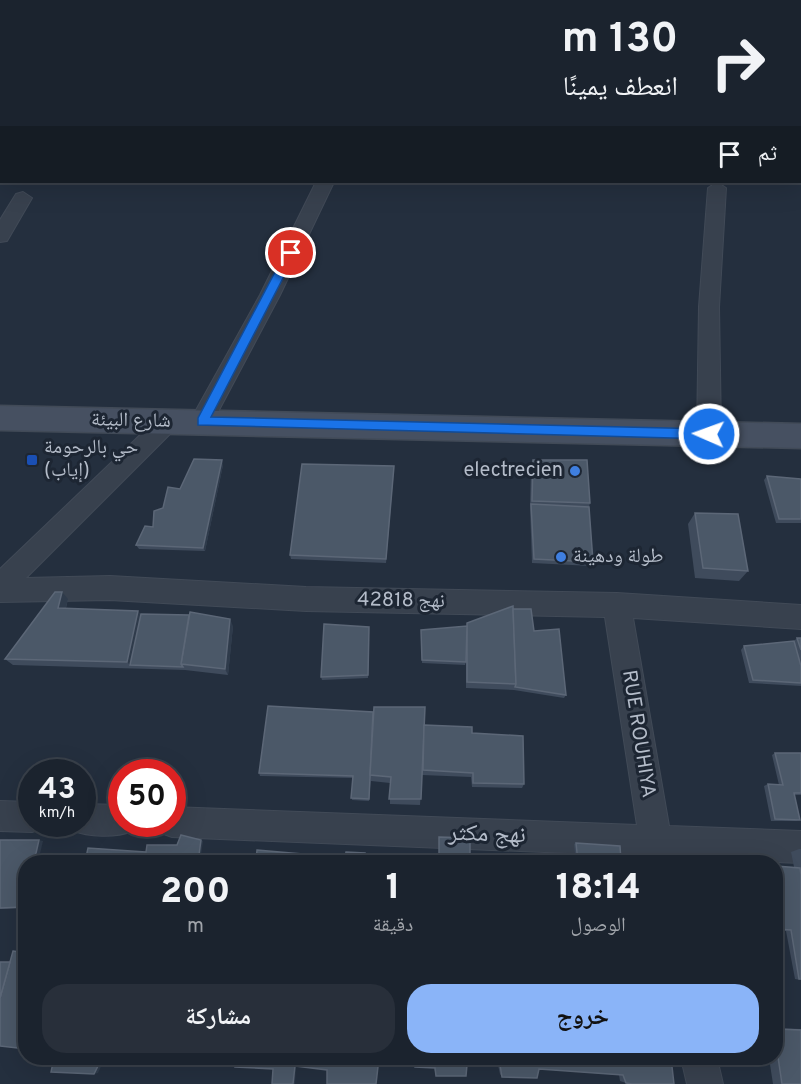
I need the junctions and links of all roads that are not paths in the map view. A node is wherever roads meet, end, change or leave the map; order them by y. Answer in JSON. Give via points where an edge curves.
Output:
{"nodes":[{"id":1,"x":325,"y":183,"type":"edge"},
{"id":2,"x":717,"y":188,"type":"dead end"},
{"id":3,"x":23,"y":198,"type":"dead end"},
{"id":4,"x":0,"y":236,"type":"edge"},
{"id":5,"x":0,"y":418,"type":"edge"},
{"id":6,"x":202,"y":421,"type":"junction"},
{"id":7,"x":168,"y":422,"type":"junction"},
{"id":8,"x":709,"y":434,"type":"junction"},
{"id":9,"x":801,"y":436,"type":"edge"},
{"id":10,"x":0,"y":588,"type":"edge"},
{"id":11,"x":616,"y":605,"type":"junction"},
{"id":12,"x":801,"y":617,"type":"edge"},
{"id":13,"x":0,"y":816,"type":"edge"},
{"id":14,"x":18,"y":817,"type":"edge"},
{"id":15,"x":186,"y":823,"type":"edge"},
{"id":16,"x":801,"y":847,"type":"edge"},
{"id":17,"x":657,"y":852,"type":"edge"},
{"id":18,"x":701,"y":1065,"type":"edge"},
{"id":19,"x":705,"y":1084,"type":"edge"}],
"edges":[{"from":1,"to":6,"type":"street"},
{"from":2,"to":8,"type":"street","via":[[709,307]]},
{"from":3,"to":4,"type":"street"},
{"from":5,"to":7,"type":"main road","name":"شارع البيئة"},
{"from":6,"to":7,"type":"main road","name":"شارع البيئة"},
{"from":6,"to":8,"type":"main road","name":"شارع البيئة"},
{"from":7,"to":10,"type":"street"},
{"from":8,"to":9,"type":"main road","name":"شارع البيئة"},
{"from":10,"to":11,"type":"street","name":"نهج 42818","via":[[110,588],[306,599]]},
{"from":11,"to":12,"type":"street","name":"نهج 42818"},
{"from":11,"to":17,"type":"street","name":"RUE ROUHIYA"},
{"from":13,"to":14,"type":"street"},
{"from":15,"to":17,"type":"street","name":"نهج مكثر"},
{"from":16,"to":17,"type":"street","name":"نهج مكثر"},
{"from":18,"to":19,"type":"street"}]}
